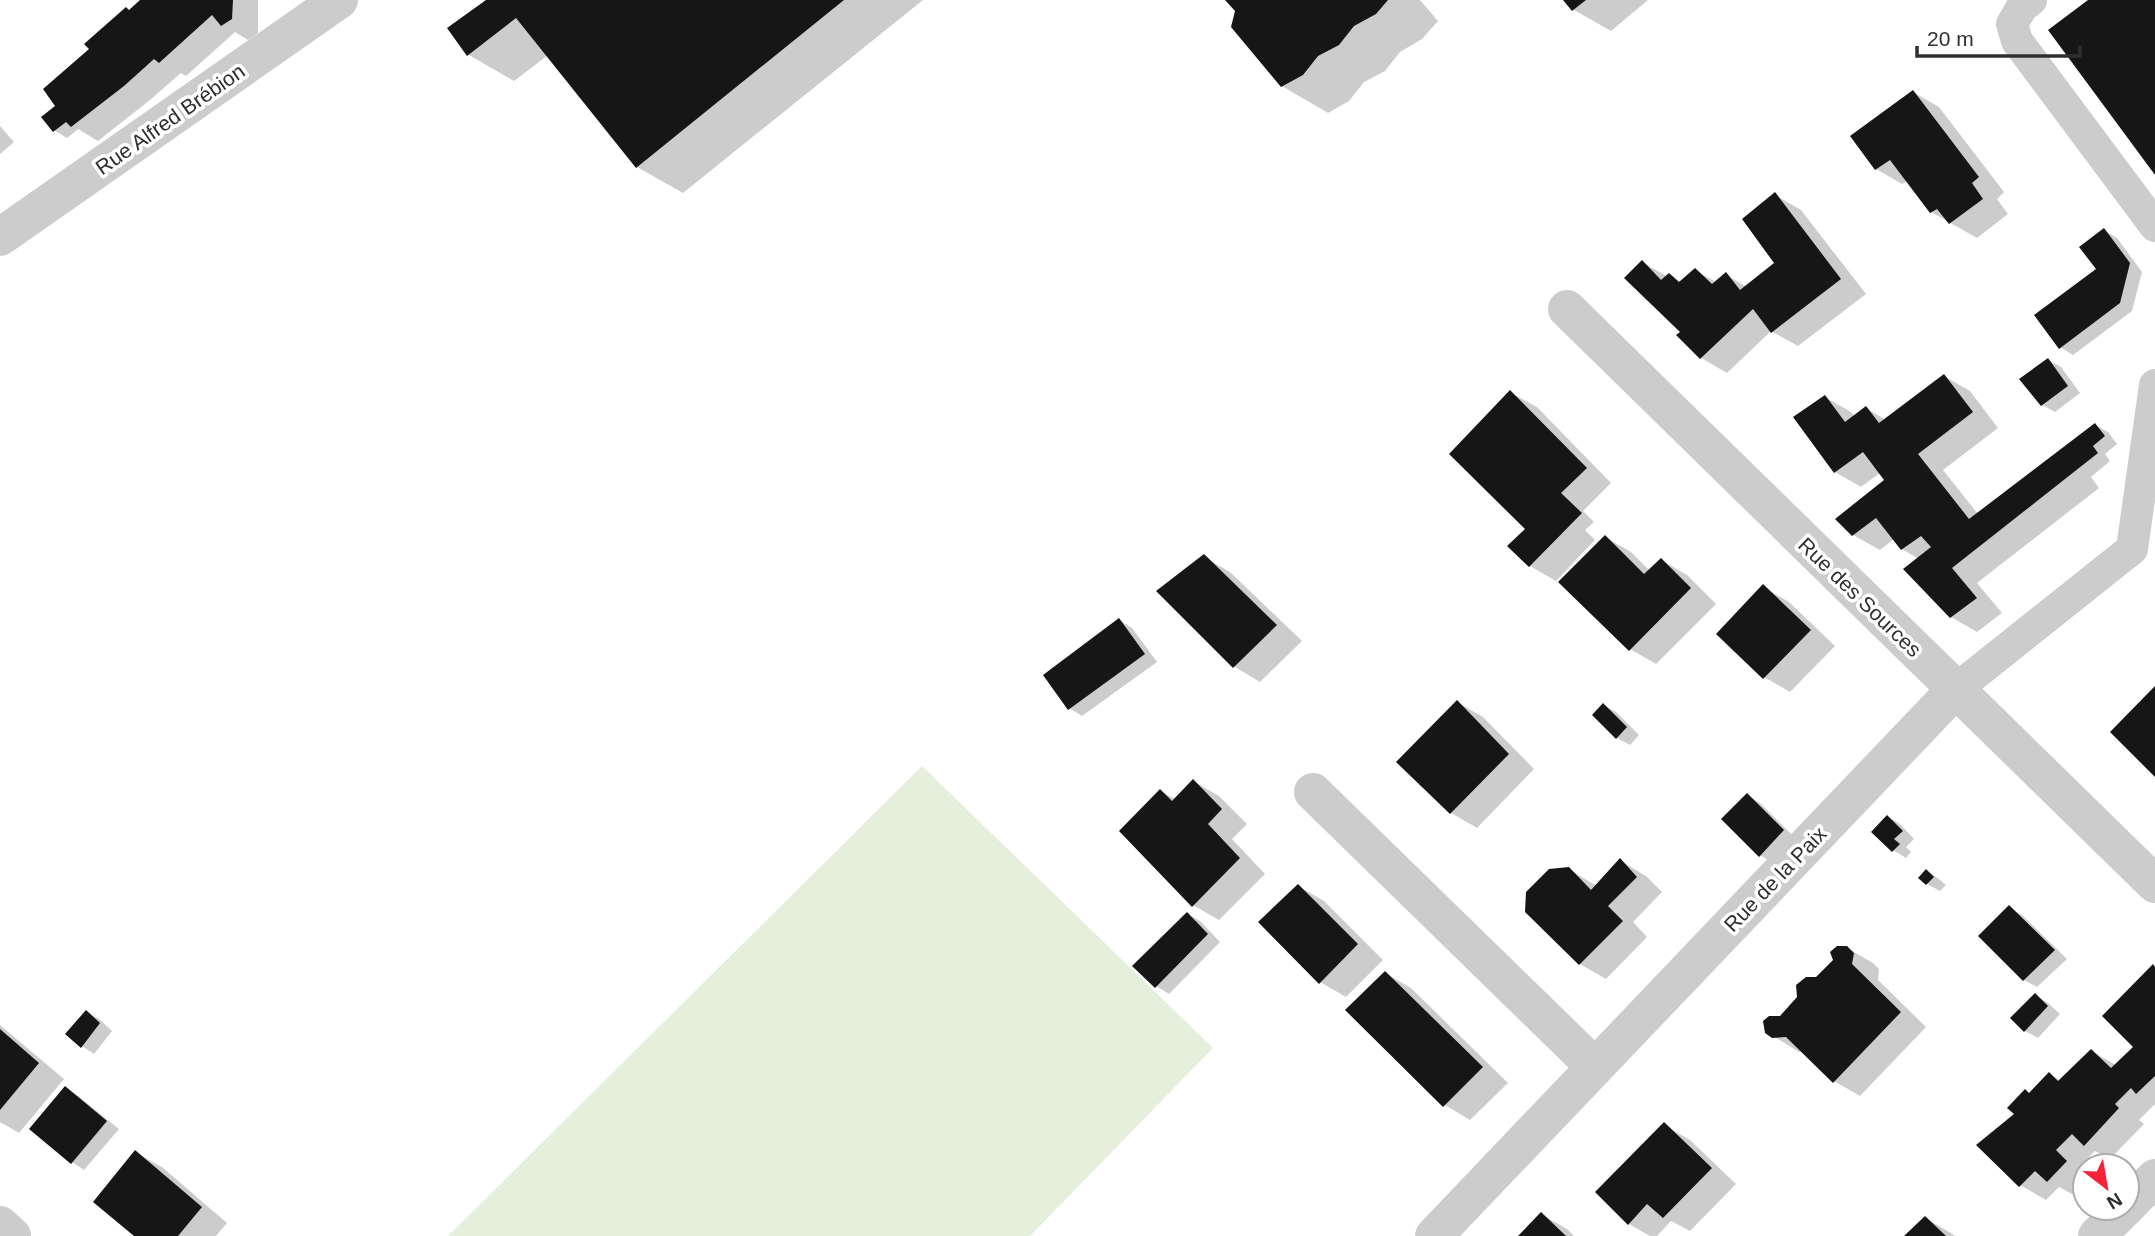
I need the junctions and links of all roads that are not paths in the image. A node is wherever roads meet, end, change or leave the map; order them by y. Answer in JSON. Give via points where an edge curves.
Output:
{"nodes":[{"id":1,"x":2032,"y":0,"type":"edge"},
{"id":2,"x":319,"y":5,"type":"edge"},
{"id":3,"x":2155,"y":226,"type":"edge"},
{"id":4,"x":0,"y":237,"type":"edge"},
{"id":5,"x":1567,"y":309,"type":"dead end"},
{"id":6,"x":2155,"y":385,"type":"edge"},
{"id":7,"x":2143,"y":546,"type":"edge"},
{"id":8,"x":1955,"y":690,"type":"junction"},
{"id":9,"x":1313,"y":792,"type":"dead end"},
{"id":10,"x":2155,"y":884,"type":"edge"},
{"id":11,"x":1595,"y":1067,"type":"junction"},
{"id":12,"x":2155,"y":1178,"type":"edge"},
{"id":13,"x":2141,"y":1192,"type":"edge"},
{"id":14,"x":2111,"y":1222,"type":"edge"},
{"id":15,"x":0,"y":1226,"type":"edge"},
{"id":16,"x":12,"y":1236,"type":"edge"},
{"id":17,"x":1434,"y":1236,"type":"edge"},
{"id":18,"x":2097,"y":1236,"type":"edge"}],
"edges":[{"from":1,"to":3,"type":"lane","via":[[2011,24],[2017,41]]},
{"from":2,"to":4,"type":"street","name":"Rue Alfred Brébion"},
{"from":5,"to":8,"type":"street","name":"Rue des Sources"},
{"from":6,"to":7,"type":"lane"},
{"from":7,"to":8,"type":"lane"},
{"from":8,"to":10,"type":"street","name":"Rue des Sources"},
{"from":8,"to":11,"type":"street","name":"Rue de la Paix"},
{"from":9,"to":11,"type":"street"},
{"from":11,"to":17,"type":"street","name":"Rue de la Paix"},
{"from":12,"to":13,"type":"street"},
{"from":14,"to":18,"type":"street"},
{"from":15,"to":16,"type":"street"}]}
